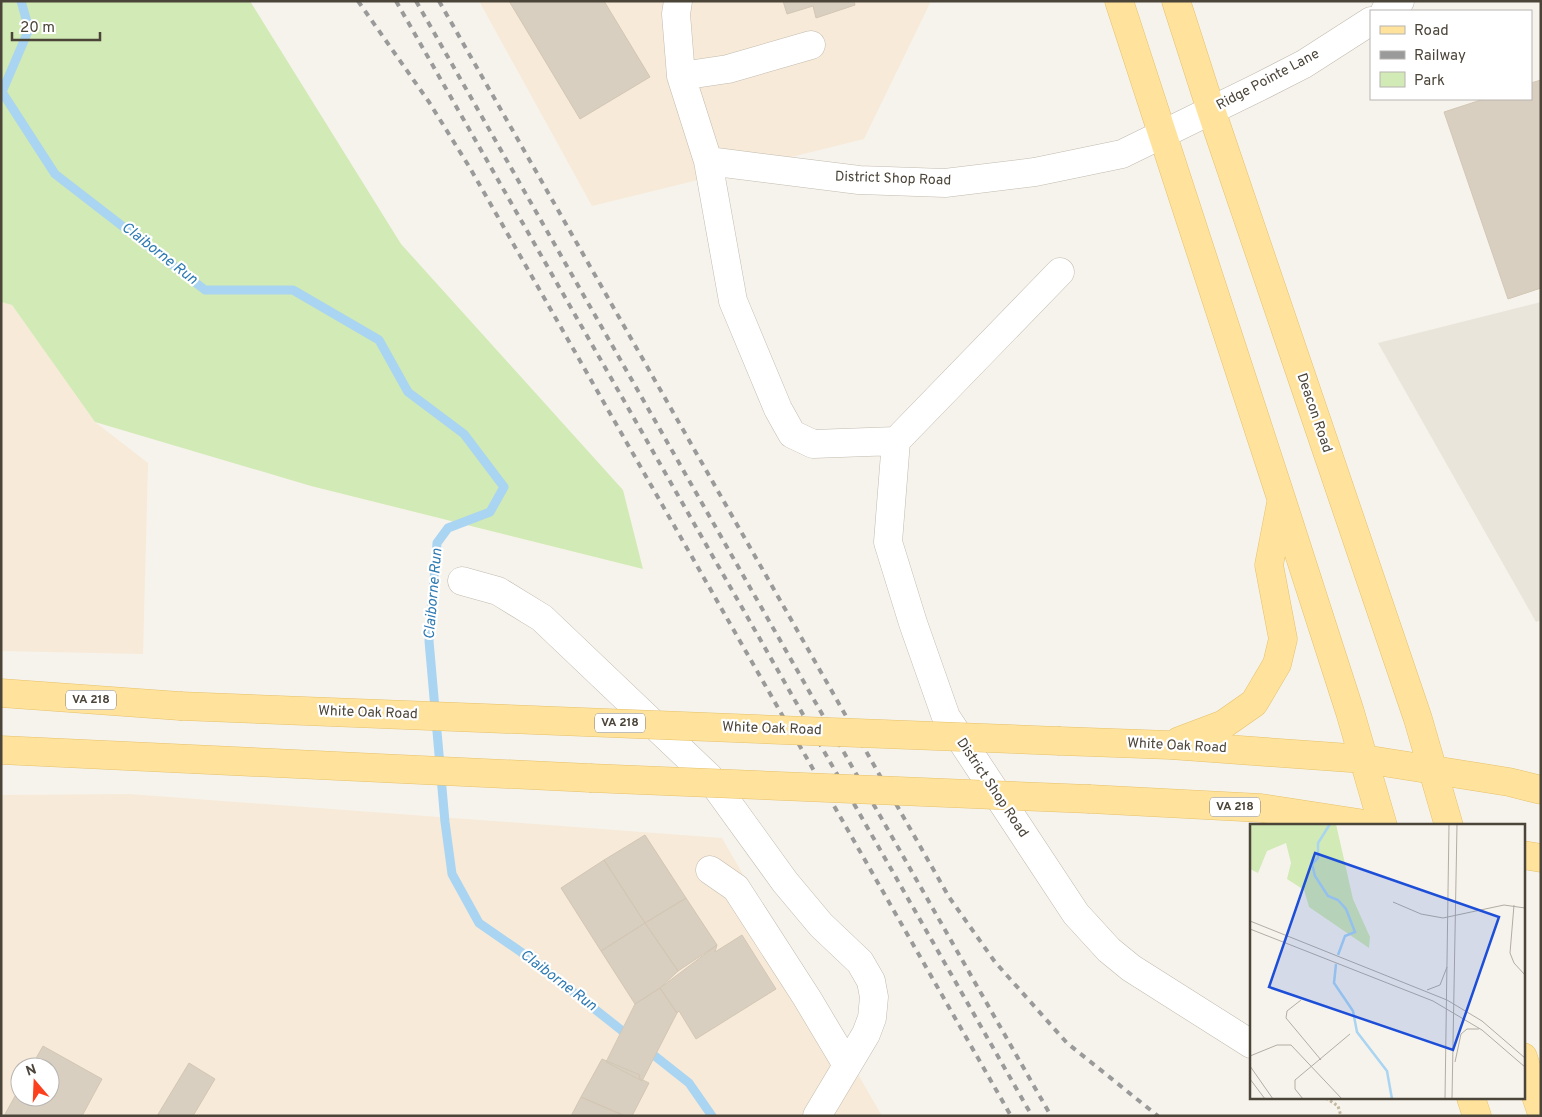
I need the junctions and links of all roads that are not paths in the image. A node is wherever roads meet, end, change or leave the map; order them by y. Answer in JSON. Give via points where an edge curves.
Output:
{"nodes":[{"id":1,"x":1119,"y":1,"type":"edge"},
{"id":2,"x":1176,"y":1,"type":"edge"},
{"id":3,"x":1400,"y":1,"type":"edge"},
{"id":4,"x":674,"y":5,"type":"edge"},
{"id":5,"x":1386,"y":10,"type":"edge"},
{"id":6,"x":1370,"y":22,"type":"edge"},
{"id":7,"x":811,"y":45,"type":"dead end"},
{"id":8,"x":681,"y":76,"type":"junction"},
{"id":9,"x":1212,"y":110,"type":"junction"},
{"id":10,"x":1163,"y":134,"type":"junction"},
{"id":11,"x":708,"y":162,"type":"junction"},
{"id":12,"x":1060,"y":272,"type":"dead end"},
{"id":13,"x":896,"y":441,"type":"junction"},
{"id":14,"x":1282,"y":500,"type":"junction"},
{"id":15,"x":462,"y":581,"type":"dead end"},
{"id":16,"x":1,"y":693,"type":"edge"},
{"id":17,"x":1170,"y":744,"type":"junction"},
{"id":18,"x":1,"y":750,"type":"edge"},
{"id":19,"x":1364,"y":760,"type":"junction"},
{"id":20,"x":1433,"y":770,"type":"junction"},
{"id":21,"x":1541,"y":790,"type":"edge"},
{"id":22,"x":1365,"y":824,"type":"edge"},
{"id":23,"x":1382,"y":824,"type":"edge"},
{"id":24,"x":1447,"y":824,"type":"edge"},
{"id":25,"x":1524,"y":855,"type":"edge"},
{"id":26,"x":1541,"y":858,"type":"edge"},
{"id":27,"x":710,"y":870,"type":"dead end"},
{"id":28,"x":1250,"y":1043,"type":"edge"},
{"id":29,"x":1524,"y":1060,"type":"edge"},
{"id":30,"x":847,"y":1065,"type":"junction"},
{"id":31,"x":1472,"y":1100,"type":"edge"},
{"id":32,"x":1541,"y":1111,"type":"edge"},
{"id":33,"x":817,"y":1116,"type":"edge"},
{"id":34,"x":1477,"y":1116,"type":"edge"}],
"edges":[{"from":1,"to":10,"type":"main road"},
{"from":2,"to":9,"type":"main road","name":"Deacon Road"},
{"from":3,"to":5,"type":"street"},
{"from":4,"to":8,"type":"street"},
{"from":6,"to":9,"type":"street","name":"Ridge Pointe Lane","via":[[1304,64]]},
{"from":7,"to":8,"type":"street","via":[[728,70]]},
{"from":8,"to":11,"type":"street"},
{"from":9,"to":10,"type":"street","name":"Ridge Pointe Lane"},
{"from":9,"to":20,"type":"main road","name":"Deacon Road"},
{"from":10,"to":11,"type":"street","name":"District Shop Road","via":[[1122,154],[1035,172],[945,183],[859,180]]},
{"from":10,"to":14,"type":"main road"},
{"from":11,"to":13,"type":"street","via":[[733,301],[778,409],[792,434],[813,444]]},
{"from":12,"to":13,"type":"street"},
{"from":13,"to":28,"type":"street","name":"District Shop Road","via":[[888,542],[946,718],[1076,914],[1109,950],[1130,968]]},
{"from":14,"to":17,"type":"main road","via":[[1269,565],[1283,639],[1277,664],[1254,703],[1224,724]]},
{"from":14,"to":19,"type":"main road"},
{"from":15,"to":30,"type":"street","via":[[498,592],[542,618],[709,777],[785,882],[821,925],[860,962],[874,997],[872,1018]]},
{"from":16,"to":17,"type":"main road","name":"White Oak Road","number":"VA 218","bridge":true,"via":[[180,706]]},
{"from":17,"to":19,"type":"main road","name":"White Oak Road","number":"VA 218"},
{"from":18,"to":22,"type":"main road","number":"VA 218","bridge":true,"via":[[1261,808]]},
{"from":19,"to":20,"type":"main road","name":"White Oak Road","number":"VA 218"},
{"from":19,"to":23,"type":"main road"},
{"from":20,"to":21,"type":"main road","name":"White Oak Road","number":"VA 218"},
{"from":20,"to":24,"type":"main road","name":"Deacon Road"},
{"from":25,"to":26,"type":"main road"},
{"from":27,"to":30,"type":"street","via":[[736,888]]},
{"from":29,"to":32,"type":"main road"},
{"from":30,"to":33,"type":"street"},
{"from":31,"to":34,"type":"main road"}]}
